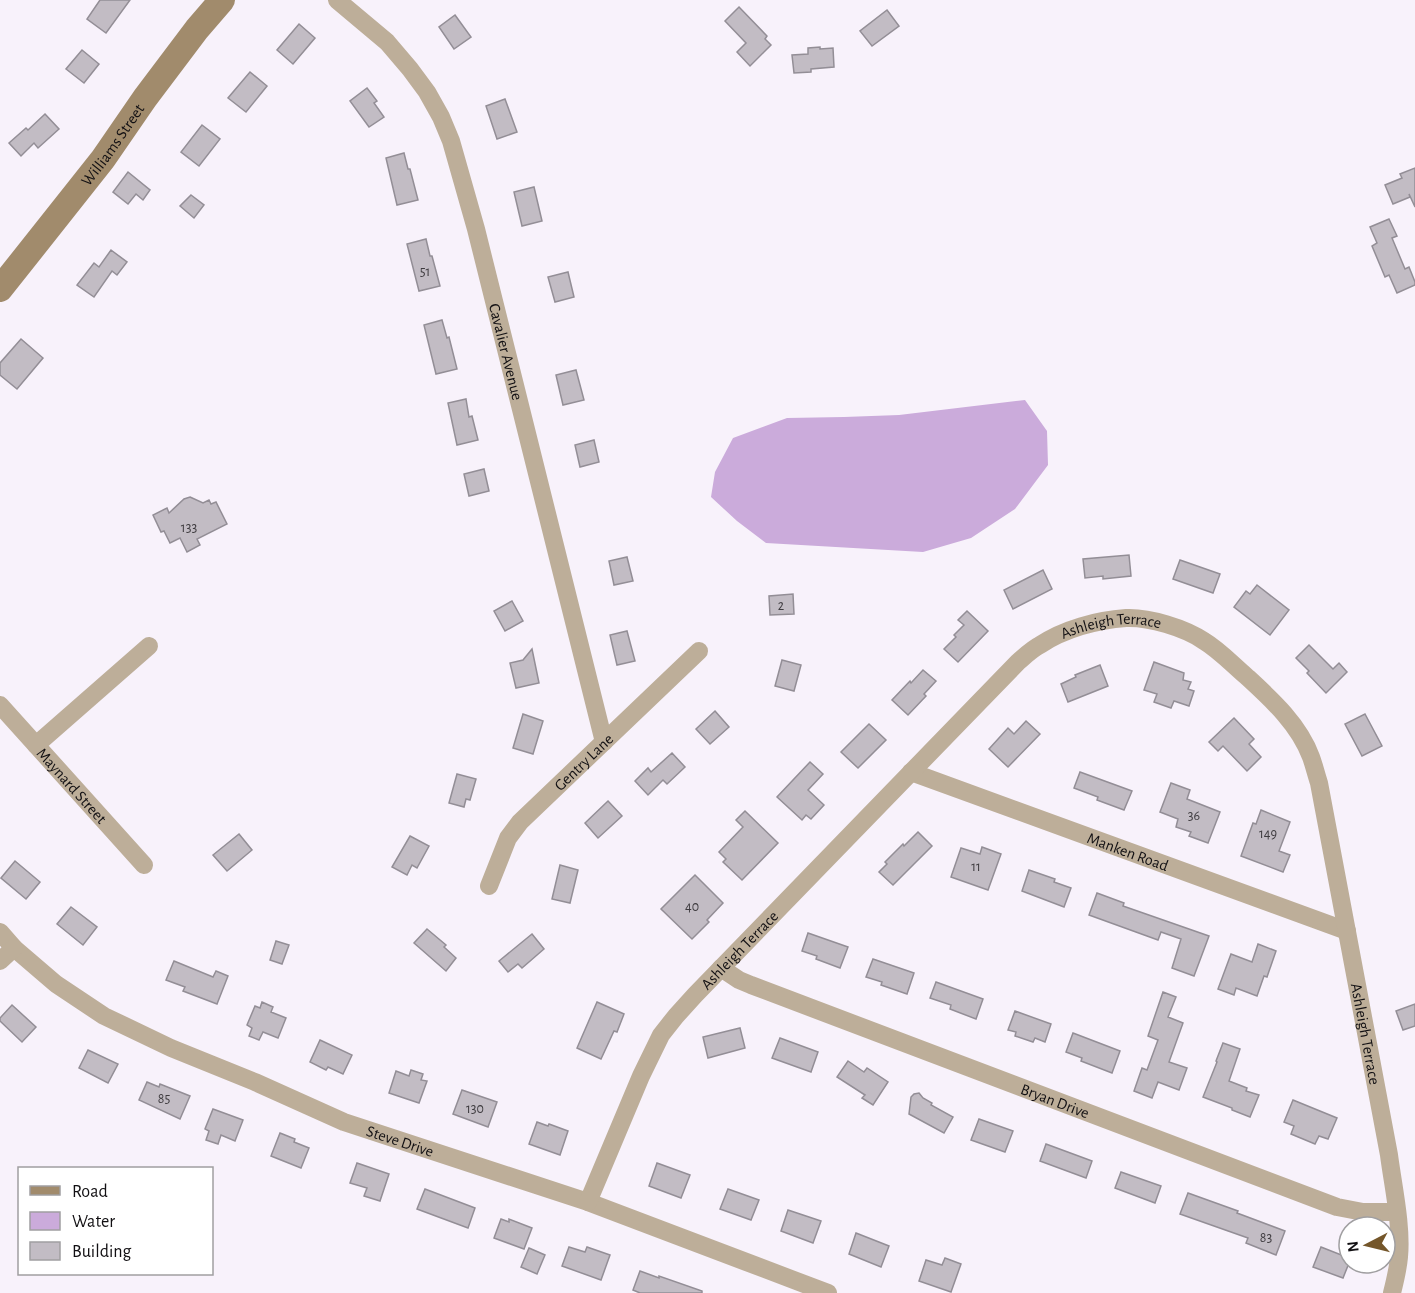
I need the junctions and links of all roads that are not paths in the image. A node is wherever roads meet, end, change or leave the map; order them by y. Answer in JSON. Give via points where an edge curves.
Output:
{"nodes":[{"id":1,"x":222,"y":0,"type":"edge"},
{"id":2,"x":337,"y":0,"type":"edge"},
{"id":3,"x":0,"y":289,"type":"edge"},
{"id":4,"x":149,"y":646,"type":"dead end"},
{"id":5,"x":699,"y":651,"type":"dead end"},
{"id":6,"x":0,"y":705,"type":"edge"},
{"id":7,"x":604,"y":741,"type":"junction"},
{"id":8,"x":36,"y":745,"type":"junction"},
{"id":9,"x":911,"y":772,"type":"junction"},
{"id":10,"x":144,"y":865,"type":"dead end"},
{"id":11,"x":489,"y":886,"type":"dead end"},
{"id":12,"x":1347,"y":930,"type":"junction"},
{"id":13,"x":0,"y":932,"type":"edge"},
{"id":14,"x":14,"y":948,"type":"junction"},
{"id":15,"x":0,"y":961,"type":"edge"},
{"id":16,"x":720,"y":968,"type":"junction"},
{"id":17,"x":588,"y":1202,"type":"junction"},
{"id":18,"x":1396,"y":1212,"type":"junction"},
{"id":19,"x":828,"y":1293,"type":"edge"},
{"id":20,"x":1392,"y":1293,"type":"edge"}],
"edges":[{"from":1,"to":3,"type":"street","name":"Williams Street"},
{"from":2,"to":7,"type":"street","name":"Cavalier Avenue","via":[[387,42],[410,69],[427,92],[452,141]]},
{"from":4,"to":8,"type":"street"},
{"from":5,"to":7,"type":"street","name":"Gentry Lane"},
{"from":6,"to":8,"type":"street","name":"Maynard Street"},
{"from":7,"to":11,"type":"street","name":"Gentry Lane","via":[[520,822],[502,850]]},
{"from":8,"to":10,"type":"street","name":"Maynard Street"},
{"from":9,"to":12,"type":"street","name":"Manken Road"},
{"from":9,"to":12,"type":"street","name":"Ashleigh Terrace","via":[[1018,662],[1059,634],[1128,618],[1177,628],[1204,640],[1269,697],[1300,734],[1319,783]]},
{"from":9,"to":16,"type":"street","name":"Ashleigh Terrace"},
{"from":12,"to":18,"type":"street","name":"Ashleigh Terrace"},
{"from":13,"to":14,"type":"street","name":"Steve Drive"},
{"from":14,"to":15,"type":"street"},
{"from":14,"to":17,"type":"street","name":"Steve Drive","via":[[56,984],[104,1016],[171,1048],[344,1122]]},
{"from":16,"to":17,"type":"street","name":"Ashleigh Terrace","via":[[662,1035]]},
{"from":16,"to":18,"type":"street","name":"Bryan Drive","via":[[751,985],[1337,1207]]},
{"from":17,"to":19,"type":"street","name":"Steve Drive"},
{"from":18,"to":20,"type":"street","name":"Ashleigh Terrace","via":[[1400,1254]]}]}
